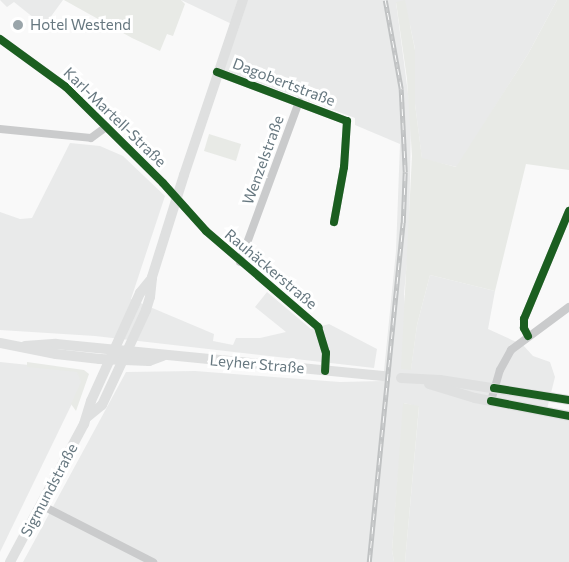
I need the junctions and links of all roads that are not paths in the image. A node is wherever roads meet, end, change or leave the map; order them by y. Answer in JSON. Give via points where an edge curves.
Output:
{"nodes":[{"id":1,"x":243,"y":0,"type":"edge"},
{"id":2,"x":0,"y":39,"type":"edge"},
{"id":3,"x":217,"y":72,"type":"junction"},
{"id":4,"x":299,"y":102,"type":"junction"},
{"id":5,"x":106,"y":127,"type":"junction"},
{"id":6,"x":0,"y":129,"type":"edge"},
{"id":7,"x":177,"y":199,"type":"junction"},
{"id":8,"x":569,"y":211,"type":"edge"},
{"id":9,"x":334,"y":222,"type":"dead end"},
{"id":10,"x":240,"y":262,"type":"junction"},
{"id":11,"x":152,"y":278,"type":"junction"},
{"id":12,"x":569,"y":307,"type":"edge"},
{"id":13,"x":528,"y":336,"type":"junction"},
{"id":14,"x":0,"y":343,"type":"edge"},
{"id":15,"x":113,"y":354,"type":"junction"},
{"id":16,"x":126,"y":355,"type":"junction"},
{"id":17,"x":325,"y":371,"type":"junction"},
{"id":18,"x":385,"y":376,"type":"dead end"},
{"id":19,"x":494,"y":388,"type":"junction"},
{"id":20,"x":569,"y":400,"type":"edge"},
{"id":21,"x":491,"y":401,"type":"junction"},
{"id":22,"x":569,"y":416,"type":"edge"},
{"id":23,"x":87,"y":417,"type":"junction"},
{"id":24,"x":41,"y":505,"type":"junction"},
{"id":25,"x":10,"y":562,"type":"edge"},
{"id":26,"x":153,"y":562,"type":"edge"}],
"edges":[{"from":1,"to":3,"type":"main road","name":"Sigmundstraße"},
{"from":2,"to":5,"type":"street","name":"Karl-Martell-Straße","via":[[54,76]]},
{"from":3,"to":4,"type":"street","name":"Dagobertstraße"},
{"from":3,"to":7,"type":"main road","name":"Sigmundstraße"},
{"from":4,"to":9,"type":"street","name":"Dagobertstraße","via":[[343,119],[348,125]]},
{"from":4,"to":10,"type":"street","name":"Wenzelstraße"},
{"from":5,"to":6,"type":"street","via":[[91,138]]},
{"from":5,"to":7,"type":"street","name":"Karl-Martell-Straße"},
{"from":7,"to":10,"type":"street","name":"Rauhäckerstraße"},
{"from":7,"to":11,"type":"main road","name":"Sigmundstraße"},
{"from":8,"to":13,"type":"street","via":[[524,319]]},
{"from":10,"to":17,"type":"street","name":"Rauhäckerstraße","via":[[318,327],[324,344]]},
{"from":11,"to":15,"type":"main road","name":"Sigmundstraße","via":[[140,293]]},
{"from":11,"to":16,"type":"main road","name":"Sigmundstraße","via":[[150,297]]},
{"from":12,"to":13,"type":"street"},
{"from":13,"to":19,"type":"street","via":[[506,357]]},
{"from":14,"to":15,"type":"main road","name":"Leyher Straße","via":[[56,344]]},
{"from":15,"to":16,"type":"main road","name":"Leyher Straße"},
{"from":15,"to":23,"type":"main road","name":"Sigmundstraße"},
{"from":16,"to":17,"type":"main road","name":"Leyher Straße"},
{"from":16,"to":23,"type":"main road","name":"Sigmundstraße","via":[[102,405]]},
{"from":17,"to":18,"type":"main road","name":"Leyher Straße"},
{"from":19,"to":20,"type":"main road"},
{"from":19,"to":21,"type":"street"},
{"from":19,"to":21,"type":"main road","via":[[406,378]]},
{"from":21,"to":22,"type":"main road"},
{"from":23,"to":24,"type":"main road","name":"Sigmundstraße"},
{"from":24,"to":25,"type":"main road","name":"Sigmundstraße"},
{"from":24,"to":26,"type":"street"}]}
